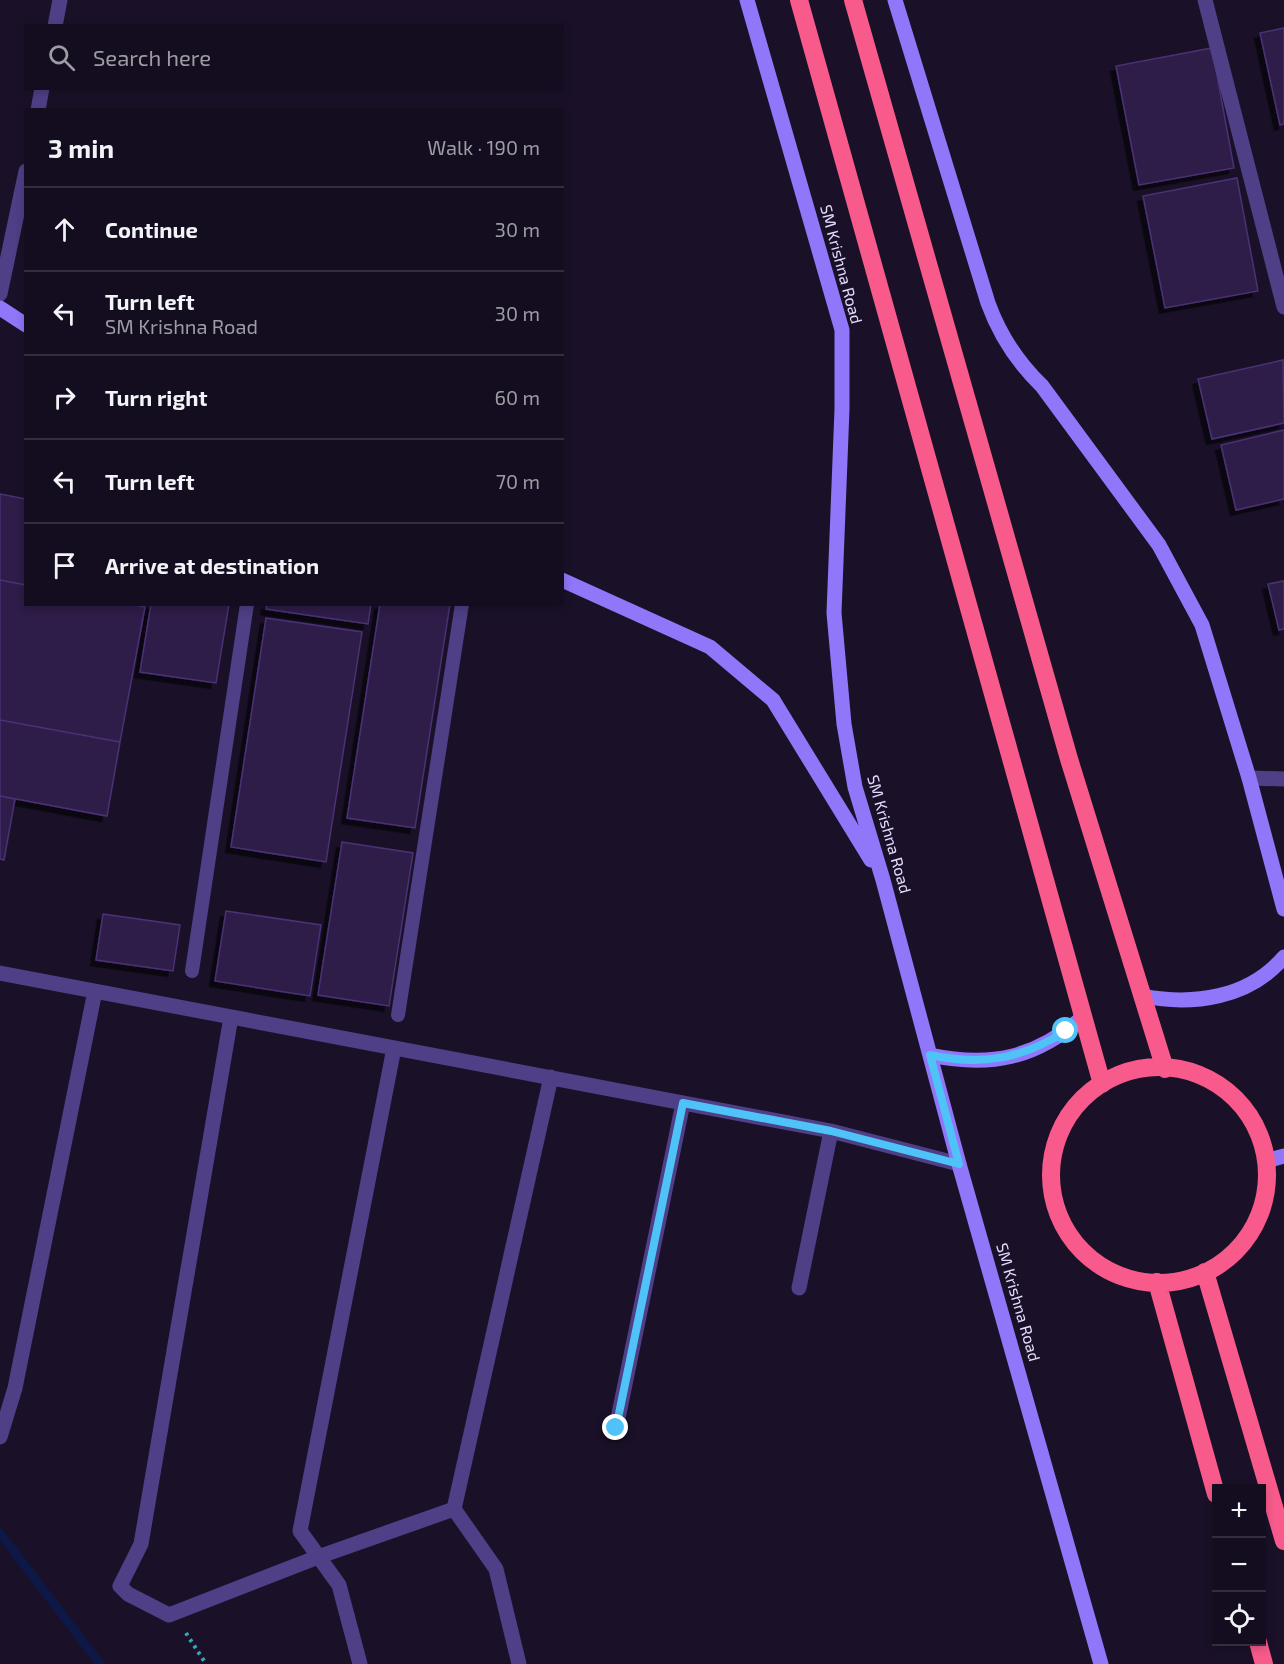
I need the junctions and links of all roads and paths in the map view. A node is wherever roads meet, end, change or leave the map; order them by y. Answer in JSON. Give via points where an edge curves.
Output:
{"nodes":[{"id":1,"x":60,"y":0,"type":"edge"},
{"id":2,"x":747,"y":0,"type":"edge"},
{"id":3,"x":800,"y":0,"type":"edge"},
{"id":4,"x":853,"y":0,"type":"edge"},
{"id":5,"x":895,"y":0,"type":"edge"},
{"id":6,"x":1205,"y":0,"type":"edge"},
{"id":7,"x":55,"y":24,"type":"edge"},
{"id":8,"x":42,"y":90,"type":"edge"},
{"id":9,"x":38,"y":108,"type":"edge"},
{"id":10,"x":24,"y":180,"type":"edge"},
{"id":11,"x":0,"y":294,"type":"edge"},
{"id":12,"x":1284,"y":307,"type":"edge"},
{"id":13,"x":0,"y":308,"type":"edge"},
{"id":14,"x":24,"y":324,"type":"edge"},
{"id":15,"x":564,"y":581,"type":"edge"},
{"id":16,"x":247,"y":606,"type":"edge"},
{"id":17,"x":462,"y":606,"type":"edge"},
{"id":18,"x":1250,"y":778,"type":"junction"},
{"id":19,"x":1284,"y":779,"type":"edge"},
{"id":20,"x":884,"y":880,"type":"junction"},
{"id":21,"x":1284,"y":909,"type":"edge"},
{"id":22,"x":1284,"y":957,"type":"edge"},
{"id":23,"x":192,"y":971,"type":"dead end"},
{"id":24,"x":0,"y":973,"type":"edge"},
{"id":25,"x":95,"y":991,"type":"junction"},
{"id":26,"x":1143,"y":996,"type":"junction"},
{"id":27,"x":398,"y":1015,"type":"dead end"},
{"id":28,"x":231,"y":1017,"type":"junction"},
{"id":29,"x":1083,"y":1017,"type":"junction"},
{"id":30,"x":394,"y":1048,"type":"junction"},
{"id":31,"x":930,"y":1055,"type":"junction"},
{"id":32,"x":1165,"y":1068,"type":"junction"},
{"id":33,"x":551,"y":1077,"type":"junction"},
{"id":34,"x":1102,"y":1084,"type":"junction"},
{"id":35,"x":683,"y":1103,"type":"junction"},
{"id":36,"x":831,"y":1131,"type":"junction"},
{"id":37,"x":1284,"y":1156,"type":"edge"},
{"id":38,"x":1266,"y":1161,"type":"junction"},
{"id":39,"x":959,"y":1164,"type":"junction"},
{"id":40,"x":1205,"y":1272,"type":"junction"},
{"id":41,"x":1157,"y":1282,"type":"junction"},
{"id":42,"x":799,"y":1288,"type":"dead end"},
{"id":43,"x":616,"y":1428,"type":"dead end"},
{"id":44,"x":0,"y":1437,"type":"edge"},
{"id":45,"x":1213,"y":1484,"type":"edge"},
{"id":46,"x":454,"y":1509,"type":"junction"},
{"id":47,"x":1284,"y":1541,"type":"edge"},
{"id":48,"x":318,"y":1557,"type":"junction"},
{"id":49,"x":169,"y":1615,"type":"junction"},
{"id":50,"x":1259,"y":1646,"type":"edge"},
{"id":51,"x":206,"y":1664,"type":"edge"},
{"id":52,"x":360,"y":1664,"type":"edge"},
{"id":53,"x":519,"y":1664,"type":"edge"},
{"id":54,"x":1101,"y":1664,"type":"edge"},
{"id":55,"x":1264,"y":1664,"type":"edge"}],
"edges":[{"from":1,"to":7,"type":"street"},
{"from":2,"to":20,"type":"street","name":"SM Krishna Road","via":[[842,330],[834,565],[836,660],[855,787]]},
{"from":3,"to":29,"type":"highway","name":"SM Krishna Road"},
{"from":4,"to":26,"type":"highway","via":[[1069,759]]},
{"from":5,"to":18,"type":"street","via":[[995,321],[1014,355],[1042,386],[1125,498],[1180,581],[1202,625]]},
{"from":6,"to":12,"type":"street"},
{"from":8,"to":9,"type":"street"},
{"from":10,"to":11,"type":"street"},
{"from":13,"to":14,"type":"street"},
{"from":15,"to":20,"type":"street","via":[[710,647],[773,700]]},
{"from":16,"to":23,"type":"lane"},
{"from":17,"to":27,"type":"lane"},
{"from":18,"to":19,"type":"street"},
{"from":18,"to":21,"type":"street"},
{"from":20,"to":31,"type":"street","name":"SM Krishna Road"},
{"from":22,"to":26,"type":"street","via":[[1264,975],[1227,994],[1185,1001]]},
{"from":24,"to":25,"type":"street"},
{"from":25,"to":28,"type":"street"},
{"from":25,"to":44,"type":"street","via":[[15,1388]]},
{"from":26,"to":32,"type":"highway"},
{"from":28,"to":30,"type":"street"},
{"from":28,"to":49,"type":"street","via":[[141,1544],[120,1586]]},
{"from":29,"to":31,"type":"street","via":[[1047,1043],[1004,1059],[980,1062]]},
{"from":29,"to":34,"type":"highway","name":"SM Krishna Road"},
{"from":30,"to":33,"type":"street"},
{"from":30,"to":48,"type":"street","via":[[300,1531]]},
{"from":31,"to":39,"type":"street","name":"SM Krishna Road"},
{"from":32,"to":34,"type":"highway","via":[[1133,1071]]},
{"from":32,"to":38,"type":"highway","via":[[1202,1076],[1223,1088],[1254,1123]]},
{"from":33,"to":35,"type":"street"},
{"from":33,"to":46,"type":"street"},
{"from":34,"to":41,"type":"highway","via":[[1077,1105],[1056,1143],[1051,1186],[1056,1208],[1065,1228],[1094,1261],[1134,1280]]},
{"from":35,"to":36,"type":"street"},
{"from":35,"to":43,"type":"street"},
{"from":36,"to":39,"type":"street"},
{"from":36,"to":42,"type":"street"},
{"from":37,"to":38,"type":"street"},
{"from":38,"to":40,"type":"highway","via":[[1266,1191],[1250,1233],[1236,1250]]},
{"from":39,"to":54,"type":"street","name":"SM Krishna Road"},
{"from":40,"to":41,"type":"highway","via":[[1178,1281]]},
{"from":40,"to":47,"type":"highway"},
{"from":41,"to":45,"type":"highway"},
{"from":46,"to":48,"type":"street"},
{"from":46,"to":53,"type":"street","via":[[496,1569]]},
{"from":48,"to":49,"type":"street"},
{"from":48,"to":52,"type":"street","via":[[339,1585]]},
{"from":49,"to":51,"type":"path","via":[[192,1640]]},
{"from":50,"to":55,"type":"highway"}]}
